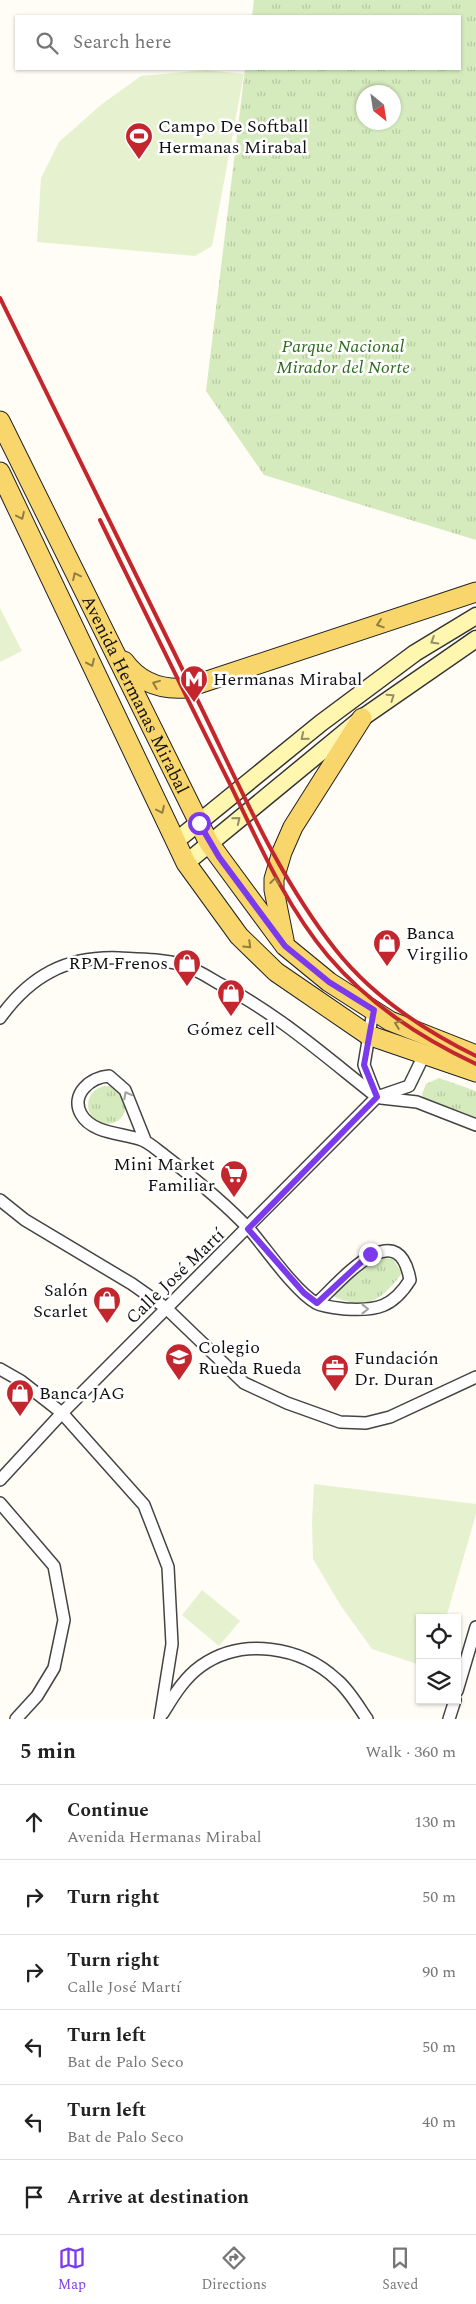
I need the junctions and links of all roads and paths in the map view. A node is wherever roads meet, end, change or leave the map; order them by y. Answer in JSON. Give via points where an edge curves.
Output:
{"nodes":[{"id":1,"x":0,"y":421,"type":"edge"},
{"id":2,"x":0,"y":472,"type":"edge"},
{"id":3,"x":476,"y":592,"type":"edge"},
{"id":4,"x":476,"y":616,"type":"edge"},
{"id":5,"x":104,"y":632,"type":"junction"},
{"id":6,"x":476,"y":639,"type":"edge"},
{"id":7,"x":362,"y":718,"type":"junction"},
{"id":8,"x":199,"y":823,"type":"junction"},
{"id":9,"x":176,"y":841,"type":"junction"},
{"id":10,"x":209,"y":843,"type":"junction"},
{"id":11,"x":186,"y":862,"type":"junction"},
{"id":12,"x":285,"y":946,"type":"junction"},
{"id":13,"x":374,"y":1010,"type":"junction"},
{"id":14,"x":0,"y":1018,"type":"edge"},
{"id":15,"x":368,"y":1035,"type":"junction"},
{"id":16,"x":427,"y":1045,"type":"junction"},
{"id":17,"x":476,"y":1055,"type":"edge"},
{"id":18,"x":476,"y":1072,"type":"edge"},
{"id":19,"x":377,"y":1097,"type":"junction"},
{"id":20,"x":476,"y":1125,"type":"edge"},
{"id":21,"x":144,"y":1140,"type":"junction"},
{"id":22,"x":0,"y":1200,"type":"edge"},
{"id":23,"x":248,"y":1229,"type":"junction"},
{"id":24,"x":317,"y":1303,"type":"junction"},
{"id":25,"x":166,"y":1308,"type":"junction"},
{"id":26,"x":0,"y":1369,"type":"edge"},
{"id":27,"x":476,"y":1377,"type":"edge"},
{"id":28,"x":62,"y":1413,"type":"junction"},
{"id":29,"x":0,"y":1480,"type":"edge"},
{"id":30,"x":0,"y":1503,"type":"edge"},
{"id":31,"x":476,"y":1627,"type":"edge"},
{"id":32,"x":461,"y":1678,"type":"edge"},
{"id":33,"x":453,"y":1704,"type":"edge"},
{"id":34,"x":160,"y":1718,"type":"edge"},
{"id":35,"x":16,"y":1719,"type":"edge"},
{"id":36,"x":367,"y":1719,"type":"edge"},
{"id":37,"x":449,"y":1719,"type":"edge"}],
"edges":[{"from":5,"to":1,"type":"main road","name":"Avenida Hermanas Mirabal","one_way":true},
{"from":2,"to":9,"type":"main road","name":"Avenida Hermanas Mirabal","one_way":true},
{"from":3,"to":5,"type":"main road","one_way":true,"via":[[186,688],[158,687],[133,673]]},
{"from":4,"to":8,"type":"street","one_way":true,"via":[[407,659],[321,723]]},
{"from":5,"to":8,"type":"main road","name":"Avenida Hermanas Mirabal"},
{"from":7,"to":6,"type":"street","one_way":true},
{"from":10,"to":7,"type":"street","one_way":true},
{"from":12,"to":7,"type":"main road","one_way":true,"via":[[274,890],[282,852],[293,827]]},
{"from":8,"to":9,"type":"street"},
{"from":8,"to":10,"type":"main road","name":"Avenida Hermanas Mirabal"},
{"from":9,"to":11,"type":"main road","name":"Avenida Hermanas Mirabal"},
{"from":10,"to":11,"type":"street"},
{"from":10,"to":12,"type":"main road","name":"Avenida Hermanas Mirabal"},
{"from":11,"to":15,"type":"main road","name":"Avenida Hermanas Mirabal","one_way":true,"via":[[239,936],[276,972]]},
{"from":12,"to":13,"type":"main road","name":"Avenida Hermanas Mirabal","via":[[329,982]]},
{"from":13,"to":15,"type":"street"},
{"from":16,"to":13,"type":"main road","name":"Avenida Hermanas Mirabal","one_way":true},
{"from":14,"to":19,"type":"street","via":[[30,985],[71,961],[150,959],[183,966],[240,994],[277,1018]]},
{"from":15,"to":16,"type":"main road","name":"Avenida Hermanas Mirabal"},
{"from":15,"to":19,"type":"street","via":[[364,1065]]},
{"from":16,"to":17,"type":"main road","name":"Avenida Hermanas Mirabal"},
{"from":16,"to":18,"type":"main road","name":"Avenida Hermanas Mirabal"},
{"from":16,"to":19,"type":"street","via":[[409,1086]]},
{"from":19,"to":20,"type":"street","via":[[417,1102]]},
{"from":19,"to":23,"type":"street","name":"Calle José Martí"},
{"from":21,"to":21,"type":"street","one_way":true,"via":[[125,1090],[109,1076],[91,1080],[78,1100],[82,1116],[96,1127]]},
{"from":21,"to":23,"type":"street","via":[[213,1195]]},
{"from":22,"to":25,"type":"street","via":[[25,1220]]},
{"from":23,"to":24,"type":"street","via":[[304,1293]]},
{"from":23,"to":25,"type":"street","name":"Calle José Martí"},
{"from":24,"to":24,"type":"street","one_way":true,"via":[[371,1310],[402,1293],[410,1280],[408,1269],[394,1253],[382,1250],[370,1254]]},
{"from":25,"to":27,"type":"street","via":[[244,1384],[340,1422],[366,1423],[390,1417]]},
{"from":25,"to":28,"type":"street","name":"Calle José Martí"},
{"from":26,"to":28,"type":"street"},
{"from":28,"to":29,"type":"street","name":"Calle José Martí"},
{"from":28,"to":34,"type":"street","via":[[144,1505],[168,1567],[172,1644]]},
{"from":30,"to":35,"type":"street","via":[[54,1566],[64,1620],[54,1668],[37,1696]]},
{"from":31,"to":32,"type":"street"},
{"from":33,"to":37,"type":"street"},
{"from":34,"to":36,"type":"street","via":[[178,1690],[200,1666],[229,1652],[258,1647],[315,1662],[338,1680]]}]}
